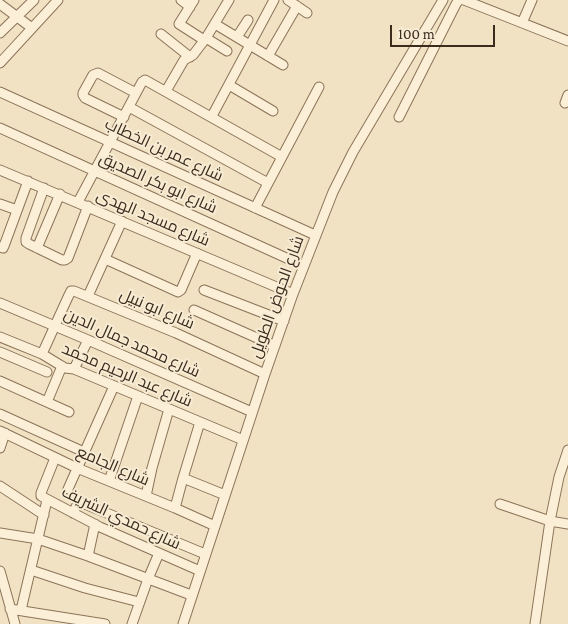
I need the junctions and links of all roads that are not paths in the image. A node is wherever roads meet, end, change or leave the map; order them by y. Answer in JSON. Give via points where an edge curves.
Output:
{"nodes":[{"id":1,"x":34,"y":0,"type":"edge"},
{"id":2,"x":58,"y":0,"type":"edge"},
{"id":3,"x":180,"y":0,"type":"edge"},
{"id":4,"x":229,"y":0,"type":"edge"},
{"id":5,"x":274,"y":0,"type":"edge"},
{"id":6,"x":288,"y":0,"type":"edge"},
{"id":7,"x":444,"y":0,"type":"edge"},
{"id":8,"x":460,"y":0,"type":"edge"},
{"id":9,"x":464,"y":0,"type":"edge"},
{"id":10,"x":532,"y":0,"type":"edge"},
{"id":11,"x":192,"y":3,"type":"edge"},
{"id":12,"x":481,"y":3,"type":"edge"},
{"id":13,"x":0,"y":4,"type":"edge"},
{"id":14,"x":297,"y":6,"type":"junction"},
{"id":15,"x":307,"y":13,"type":"dead end"},
{"id":16,"x":17,"y":16,"type":"junction"},
{"id":17,"x":248,"y":20,"type":"dead end"},
{"id":18,"x":522,"y":23,"type":"junction"},
{"id":19,"x":215,"y":24,"type":"junction"},
{"id":20,"x":32,"y":28,"type":"junction"},
{"id":21,"x":0,"y":33,"type":"edge"},
{"id":22,"x":161,"y":34,"type":"dead end"},
{"id":23,"x":237,"y":37,"type":"junction"},
{"id":24,"x":205,"y":39,"type":"junction"},
{"id":25,"x":568,"y":41,"type":"edge"},
{"id":26,"x":249,"y":45,"type":"junction"},
{"id":27,"x":227,"y":51,"type":"dead end"},
{"id":28,"x":268,"y":56,"type":"junction"},
{"id":29,"x":190,"y":57,"type":"junction"},
{"id":30,"x":0,"y":64,"type":"edge"},
{"id":31,"x":283,"y":65,"type":"dead end"},
{"id":32,"x":229,"y":85,"type":"junction"},
{"id":33,"x":319,"y":87,"type":"dead end"},
{"id":34,"x":166,"y":91,"type":"junction"},
{"id":35,"x":0,"y":92,"type":"edge"},
{"id":36,"x":136,"y":93,"type":"junction"},
{"id":37,"x":129,"y":107,"type":"junction"},
{"id":38,"x":273,"y":112,"type":"dead end"},
{"id":39,"x":212,"y":116,"type":"junction"},
{"id":40,"x":399,"y":116,"type":"dead end"},
{"id":41,"x":124,"y":117,"type":"junction"},
{"id":42,"x":0,"y":128,"type":"edge"},
{"id":43,"x":110,"y":142,"type":"junction"},
{"id":44,"x":282,"y":157,"type":"junction"},
{"id":45,"x":0,"y":170,"type":"edge"},
{"id":46,"x":94,"y":171,"type":"junction"},
{"id":47,"x":28,"y":181,"type":"junction"},
{"id":48,"x":268,"y":183,"type":"junction"},
{"id":49,"x":44,"y":188,"type":"junction"},
{"id":50,"x":60,"y":194,"type":"junction"},
{"id":51,"x":78,"y":202,"type":"junction"},
{"id":52,"x":0,"y":204,"type":"edge"},
{"id":53,"x":88,"y":206,"type":"junction"},
{"id":54,"x":255,"y":208,"type":"junction"},
{"id":55,"x":18,"y":210,"type":"junction"},
{"id":56,"x":122,"y":221,"type":"junction"},
{"id":57,"x":315,"y":235,"type":"junction"},
{"id":58,"x":0,"y":247,"type":"edge"},
{"id":59,"x":37,"y":248,"type":"junction"},
{"id":60,"x":197,"y":253,"type":"junction"},
{"id":61,"x":105,"y":260,"type":"junction"},
{"id":62,"x":304,"y":266,"type":"junction"},
{"id":63,"x":204,"y":290,"type":"dead end"},
{"id":64,"x":293,"y":294,"type":"junction"},
{"id":65,"x":88,"y":296,"type":"junction"},
{"id":66,"x":0,"y":303,"type":"edge"},
{"id":67,"x":194,"y":310,"type":"dead end"},
{"id":68,"x":284,"y":320,"type":"junction"},
{"id":69,"x":55,"y":326,"type":"junction"},
{"id":70,"x":0,"y":336,"type":"edge"},
{"id":71,"x":88,"y":340,"type":"junction"},
{"id":72,"x":274,"y":346,"type":"junction"},
{"id":73,"x":0,"y":352,"type":"edge"},
{"id":74,"x":42,"y":354,"type":"junction"},
{"id":75,"x":62,"y":366,"type":"junction"},
{"id":76,"x":74,"y":369,"type":"junction"},
{"id":77,"x":47,"y":372,"type":"dead end"},
{"id":78,"x":265,"y":374,"type":"junction"},
{"id":79,"x":0,"y":381,"type":"edge"},
{"id":80,"x":114,"y":386,"type":"junction"},
{"id":81,"x":138,"y":396,"type":"junction"},
{"id":82,"x":46,"y":402,"type":"junction"},
{"id":83,"x":169,"y":410,"type":"junction"},
{"id":84,"x":69,"y":412,"type":"dead end"},
{"id":85,"x":252,"y":412,"type":"junction"},
{"id":86,"x":0,"y":414,"type":"edge"},
{"id":87,"x":200,"y":422,"type":"junction"},
{"id":88,"x":19,"y":423,"type":"junction"},
{"id":89,"x":6,"y":434,"type":"edge"},
{"id":90,"x":243,"y":440,"type":"junction"},
{"id":91,"x":0,"y":448,"type":"edge"},
{"id":92,"x":568,"y":450,"type":"edge"},
{"id":93,"x":84,"y":452,"type":"junction"},
{"id":94,"x":55,"y":458,"type":"junction"},
{"id":95,"x":77,"y":468,"type":"junction"},
{"id":96,"x":182,"y":478,"type":"junction"},
{"id":97,"x":108,"y":481,"type":"junction"},
{"id":98,"x":0,"y":486,"type":"edge"},
{"id":99,"x":68,"y":489,"type":"dead end"},
{"id":100,"x":146,"y":496,"type":"junction"},
{"id":101,"x":225,"y":496,"type":"junction"},
{"id":102,"x":47,"y":500,"type":"junction"},
{"id":103,"x":500,"y":504,"type":"dead end"},
{"id":104,"x":175,"y":508,"type":"junction"},
{"id":105,"x":73,"y":513,"type":"junction"},
{"id":106,"x":44,"y":515,"type":"junction"},
{"id":107,"x":550,"y":521,"type":"junction"},
{"id":108,"x":564,"y":523,"type":"edge"},
{"id":109,"x":95,"y":524,"type":"junction"},
{"id":110,"x":215,"y":526,"type":"junction"},
{"id":111,"x":0,"y":533,"type":"edge"},
{"id":112,"x":38,"y":539,"type":"junction"},
{"id":113,"x":159,"y":553,"type":"junction"},
{"id":114,"x":205,"y":554,"type":"junction"},
{"id":115,"x":88,"y":556,"type":"junction"},
{"id":116,"x":31,"y":570,"type":"junction"},
{"id":117,"x":0,"y":571,"type":"edge"},
{"id":118,"x":200,"y":571,"type":"junction"},
{"id":119,"x":148,"y":579,"type":"junction"},
{"id":120,"x":192,"y":595,"type":"junction"},
{"id":121,"x":139,"y":602,"type":"junction"},
{"id":122,"x":10,"y":608,"type":"junction"},
{"id":123,"x":21,"y":610,"type":"junction"},
{"id":124,"x":15,"y":624,"type":"edge"},
{"id":125,"x":105,"y":624,"type":"edge"},
{"id":126,"x":132,"y":624,"type":"edge"},
{"id":127,"x":183,"y":624,"type":"edge"},
{"id":128,"x":535,"y":624,"type":"edge"}],
"edges":[{"from":1,"to":16,"type":"street"},
{"from":2,"to":20,"type":"street"},
{"from":3,"to":11,"type":"street"},
{"from":4,"to":19,"type":"street"},
{"from":5,"to":26,"type":"street"},
{"from":6,"to":14,"type":"street"},
{"from":7,"to":57,"type":"street","name":"شارع الحوض الطويل","via":[[346,165]]},
{"from":8,"to":40,"type":"street"},
{"from":9,"to":12,"type":"street"},
{"from":10,"to":18,"type":"street"},
{"from":11,"to":24,"type":"street","via":[[180,24]]},
{"from":12,"to":18,"type":"street"},
{"from":13,"to":16,"type":"street"},
{"from":14,"to":15,"type":"street"},
{"from":14,"to":28,"type":"street"},
{"from":16,"to":20,"type":"street"},
{"from":16,"to":21,"type":"street"},
{"from":17,"to":23,"type":"street"},
{"from":18,"to":25,"type":"street"},
{"from":19,"to":23,"type":"street"},
{"from":19,"to":24,"type":"street"},
{"from":20,"to":30,"type":"street"},
{"from":22,"to":29,"type":"street"},
{"from":23,"to":26,"type":"street"},
{"from":24,"to":27,"type":"street"},
{"from":24,"to":29,"type":"street"},
{"from":26,"to":28,"type":"street"},
{"from":26,"to":32,"type":"street"},
{"from":28,"to":31,"type":"street"},
{"from":29,"to":34,"type":"street","via":[[184,60]]},
{"from":32,"to":38,"type":"street"},
{"from":32,"to":39,"type":"street"},
{"from":33,"to":44,"type":"street"},
{"from":34,"to":36,"type":"street","via":[[147,80],[142,82]]},
{"from":34,"to":39,"type":"street"},
{"from":35,"to":43,"type":"street","name":"شارع عمر بن الخطاب"},
{"from":36,"to":37,"type":"street"},
{"from":36,"to":41,"type":"street","via":[[96,74],[83,93],[85,98]]},
{"from":37,"to":41,"type":"street"},
{"from":37,"to":48,"type":"street"},
{"from":39,"to":44,"type":"street"},
{"from":41,"to":43,"type":"street"},
{"from":42,"to":46,"type":"street","name":"شارع ابو بكر الصديق"},
{"from":43,"to":46,"type":"street"},
{"from":43,"to":54,"type":"street","name":"شارع عمر بن الخطاب"},
{"from":44,"to":48,"type":"street"},
{"from":45,"to":47,"type":"street","name":"شارع مسجد الهدى"},
{"from":46,"to":51,"type":"street"},
{"from":46,"to":62,"type":"street","name":"شارع ابو بكر الصديق"},
{"from":47,"to":49,"type":"street","name":"شارع مسجد الهدى"},
{"from":47,"to":55,"type":"street"},
{"from":48,"to":54,"type":"street"},
{"from":49,"to":50,"type":"street","name":"شارع مسجد الهدى"},
{"from":49,"to":59,"type":"street","via":[[26,240]]},
{"from":50,"to":51,"type":"street","name":"شارع مسجد الهدى"},
{"from":50,"to":59,"type":"street"},
{"from":51,"to":53,"type":"street","name":"شارع مسجد الهدى"},
{"from":52,"to":55,"type":"street"},
{"from":53,"to":56,"type":"street","name":"شارع مسجد الهدى"},
{"from":53,"to":59,"type":"street","via":[[68,258],[62,260]]},
{"from":54,"to":57,"type":"street","name":"شارع عمر بن الخطاب"},
{"from":55,"to":58,"type":"street","via":[[4,247]]},
{"from":56,"to":60,"type":"street","name":"شارع مسجد الهدى"},
{"from":56,"to":61,"type":"street"},
{"from":57,"to":62,"type":"street","name":"شارع الحوض الطويل"},
{"from":60,"to":61,"type":"street","via":[[178,292]]},
{"from":60,"to":64,"type":"street","name":"شارع مسجد الهدى"},
{"from":61,"to":65,"type":"street"},
{"from":62,"to":64,"type":"street","name":"شارع الحوض الطويل"},
{"from":63,"to":68,"type":"street"},
{"from":64,"to":68,"type":"street","name":"شارع الحوض الطويل"},
{"from":65,"to":69,"type":"street","name":"شارع ابو نبيل","via":[[71,291]]},
{"from":65,"to":78,"type":"street","name":"شارع ابو نبيل"},
{"from":66,"to":69,"type":"street","name":"شارع محمد جمال الدين"},
{"from":67,"to":72,"type":"street"},
{"from":68,"to":72,"type":"street","name":"شارع الحوض الطويل"},
{"from":69,"to":71,"type":"street","name":"شارع محمد جمال الدين"},
{"from":69,"to":74,"type":"street"},
{"from":70,"to":74,"type":"street","name":"شارع عبد الرحيم محمد"},
{"from":71,"to":76,"type":"street"},
{"from":71,"to":85,"type":"street","name":"شارع محمد جمال الدين"},
{"from":72,"to":78,"type":"street","name":"شارع الحوض الطويل"},
{"from":73,"to":77,"type":"street"},
{"from":74,"to":75,"type":"street","name":"شارع عبد الرحيم محمد"},
{"from":75,"to":76,"type":"street","name":"شارع عبد الرحيم محمد"},
{"from":75,"to":82,"type":"street"},
{"from":76,"to":80,"type":"street","name":"شارع عبد الرحيم محمد"},
{"from":78,"to":85,"type":"street","name":"شارع الحوض الطويل"},
{"from":79,"to":82,"type":"street"},
{"from":80,"to":81,"type":"street","name":"شارع عبد الرحيم محمد"},
{"from":80,"to":93,"type":"street"},
{"from":81,"to":83,"type":"street","name":"شارع عبد الرحيم محمد"},
{"from":81,"to":97,"type":"street"},
{"from":82,"to":84,"type":"street"},
{"from":83,"to":87,"type":"street","name":"شارع عبد الرحيم محمد"},
{"from":83,"to":100,"type":"street"},
{"from":85,"to":90,"type":"street","name":"شارع الحوض الطويل"},
{"from":86,"to":88,"type":"street"},
{"from":87,"to":90,"type":"street","name":"شارع عبد الرحيم محمد"},
{"from":87,"to":96,"type":"street"},
{"from":88,"to":89,"type":"street"},
{"from":88,"to":93,"type":"street"},
{"from":89,"to":91,"type":"street"},
{"from":89,"to":94,"type":"street","name":"شارع الجامع"},
{"from":90,"to":101,"type":"street","name":"شارع الحوض الطويل"},
{"from":92,"to":107,"type":"street"},
{"from":93,"to":95,"type":"street"},
{"from":94,"to":95,"type":"street","name":"شارع الجامع"},
{"from":94,"to":102,"type":"street","name":"شارع حمدي الشريف","via":[[40,494]]},
{"from":95,"to":97,"type":"street","name":"شارع الجامع"},
{"from":95,"to":99,"type":"street"},
{"from":96,"to":101,"type":"street"},
{"from":96,"to":104,"type":"street"},
{"from":97,"to":100,"type":"street","name":"شارع الجامع"},
{"from":98,"to":106,"type":"street"},
{"from":100,"to":104,"type":"street","name":"شارع الجامع"},
{"from":101,"to":110,"type":"street","name":"شارع الحوض الطويل"},
{"from":102,"to":105,"type":"street","name":"شارع حمدي الشريف"},
{"from":102,"to":106,"type":"street"},
{"from":103,"to":107,"type":"street"},
{"from":104,"to":110,"type":"street","name":"شارع الجامع"},
{"from":105,"to":109,"type":"street","name":"شارع حمدي الشريف"},
{"from":105,"to":114,"type":"street","via":[[79,502]]},
{"from":106,"to":112,"type":"street"},
{"from":107,"to":108,"type":"street"},
{"from":107,"to":128,"type":"street"},
{"from":109,"to":113,"type":"street","name":"شارع حمدي الشريف"},
{"from":109,"to":115,"type":"street"},
{"from":110,"to":114,"type":"street","name":"شارع الحوض الطويل"},
{"from":111,"to":112,"type":"street"},
{"from":112,"to":115,"type":"street"},
{"from":112,"to":116,"type":"street"},
{"from":113,"to":118,"type":"street","name":"شارع حمدي الشريف"},
{"from":113,"to":119,"type":"street"},
{"from":114,"to":118,"type":"street","name":"شارع الحوض الطويل"},
{"from":115,"to":119,"type":"street"},
{"from":116,"to":121,"type":"street"},
{"from":116,"to":123,"type":"street"},
{"from":117,"to":122,"type":"street"},
{"from":118,"to":120,"type":"street","name":"شارع الحوض الطويل"},
{"from":119,"to":120,"type":"street"},
{"from":119,"to":121,"type":"street"},
{"from":120,"to":127,"type":"street","name":"شارع الحوض الطويل"},
{"from":121,"to":126,"type":"street"},
{"from":122,"to":123,"type":"street"},
{"from":122,"to":124,"type":"street"},
{"from":123,"to":125,"type":"street"}]}
